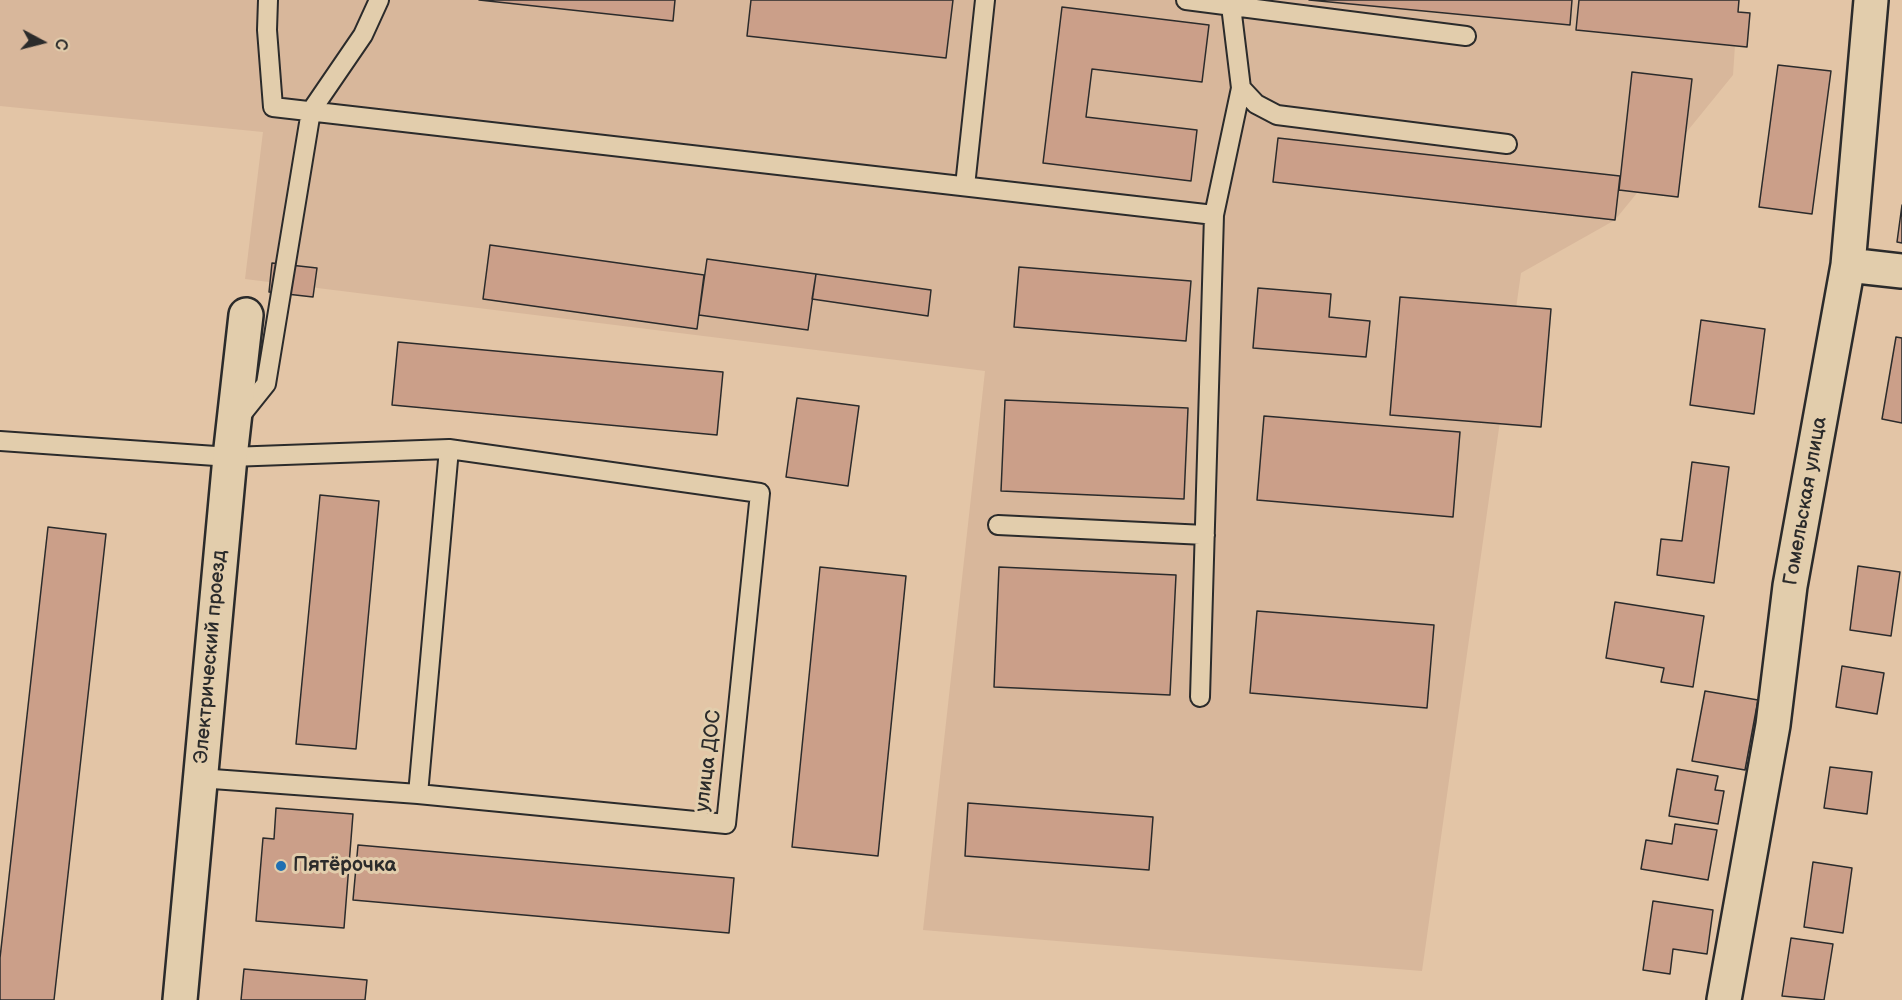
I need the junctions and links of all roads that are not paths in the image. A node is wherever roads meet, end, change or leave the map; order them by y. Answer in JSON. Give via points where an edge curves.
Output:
{"nodes":[{"id":1,"x":268,"y":0,"type":"edge"},
{"id":2,"x":379,"y":0,"type":"edge"},
{"id":3,"x":985,"y":0,"type":"edge"},
{"id":4,"x":1186,"y":0,"type":"edge"},
{"id":5,"x":1871,"y":0,"type":"edge"},
{"id":6,"x":1231,"y":6,"type":"junction"},
{"id":7,"x":1466,"y":36,"type":"dead end"},
{"id":8,"x":1241,"y":88,"type":"junction"},
{"id":9,"x":311,"y":111,"type":"junction"},
{"id":10,"x":1507,"y":144,"type":"dead end"},
{"id":11,"x":965,"y":186,"type":"junction"},
{"id":12,"x":1214,"y":215,"type":"junction"},
{"id":13,"x":1848,"y":265,"type":"junction"},
{"id":14,"x":1902,"y":271,"type":"edge"},
{"id":15,"x":246,"y":315,"type":"dead end"},
{"id":16,"x":0,"y":441,"type":"edge"},
{"id":17,"x":231,"y":441,"type":"junction"},
{"id":18,"x":449,"y":449,"type":"junction"},
{"id":19,"x":998,"y":525,"type":"dead end"},
{"id":20,"x":1205,"y":535,"type":"junction"},
{"id":21,"x":1200,"y":697,"type":"dead end"},
{"id":22,"x":199,"y":778,"type":"junction"},
{"id":23,"x":417,"y":794,"type":"junction"},
{"id":24,"x":180,"y":1000,"type":"edge"},
{"id":25,"x":1724,"y":1000,"type":"edge"}],
"edges":[{"from":1,"to":9,"type":"lane","via":[[273,107]]},
{"from":2,"to":9,"type":"lane","via":[[363,35]]},
{"from":3,"to":11,"type":"lane"},
{"from":4,"to":6,"type":"lane"},
{"from":5,"to":13,"type":"street","name":"Гомельская улица"},
{"from":6,"to":7,"type":"lane"},
{"from":6,"to":8,"type":"lane"},
{"from":8,"to":10,"type":"lane","via":[[1256,104],[1277,114]]},
{"from":8,"to":12,"type":"lane"},
{"from":9,"to":11,"type":"lane"},
{"from":9,"to":17,"type":"lane","via":[[266,384]]},
{"from":11,"to":12,"type":"lane"},
{"from":12,"to":20,"type":"lane"},
{"from":13,"to":14,"type":"street"},
{"from":13,"to":25,"type":"street","name":"Гомельская улица","via":[[1790,586],[1773,725]]},
{"from":15,"to":17,"type":"street","name":"Электрический проезд"},
{"from":16,"to":17,"type":"lane"},
{"from":17,"to":18,"type":"lane"},
{"from":17,"to":22,"type":"street","name":"Электрический проезд"},
{"from":18,"to":23,"type":"lane"},
{"from":18,"to":23,"type":"lane","name":"улица ДОС","via":[[760,493],[726,824]]},
{"from":19,"to":20,"type":"lane"},
{"from":20,"to":21,"type":"lane"},
{"from":22,"to":23,"type":"lane","name":"улица ДОС"},
{"from":22,"to":24,"type":"street","name":"Электрический проезд"}]}
